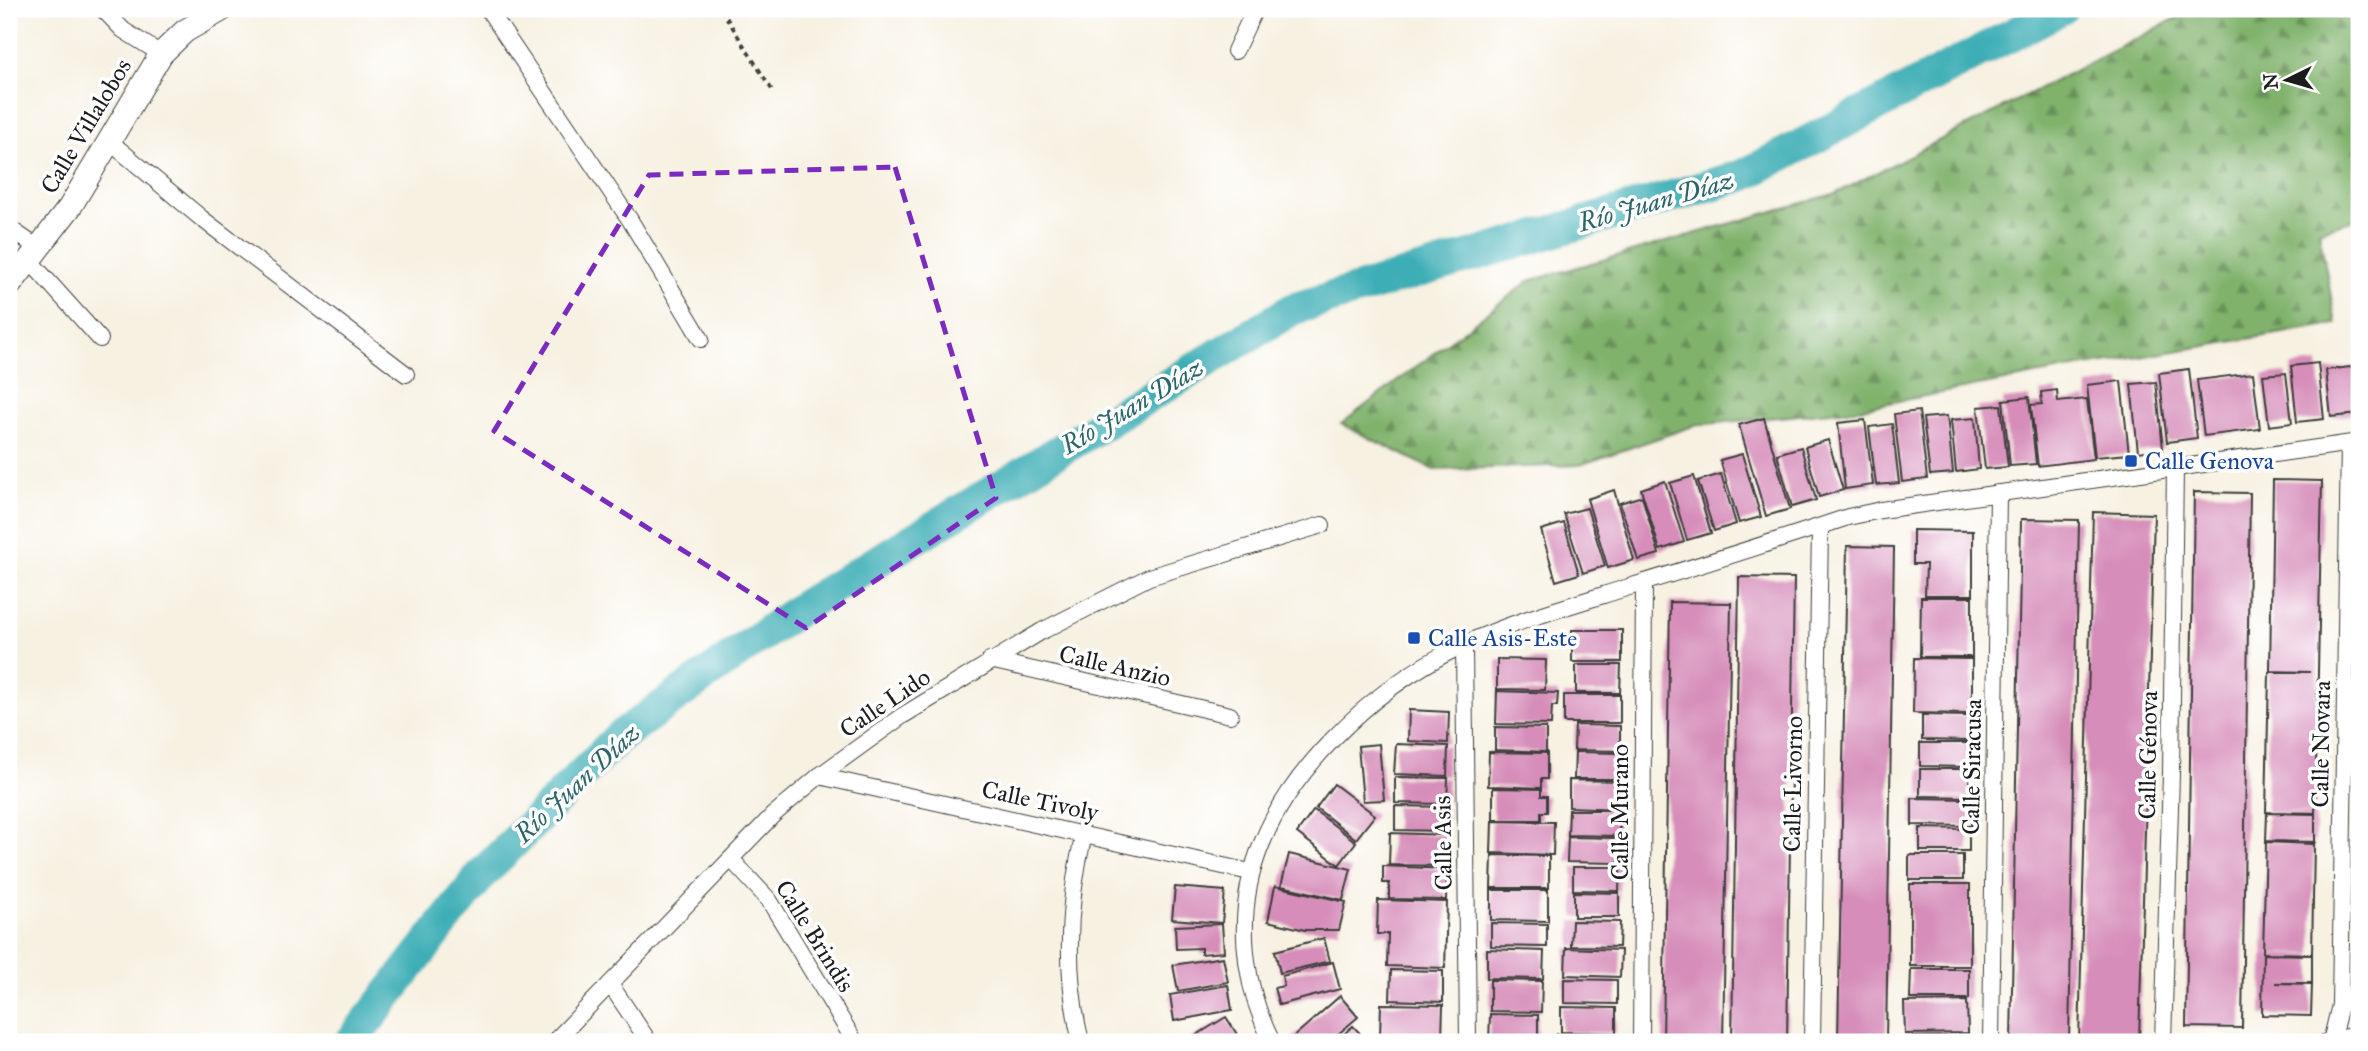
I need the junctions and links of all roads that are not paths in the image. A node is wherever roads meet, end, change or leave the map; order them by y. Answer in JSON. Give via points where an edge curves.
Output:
{"nodes":[{"id":1,"x":103,"y":9,"type":"edge"},
{"id":2,"x":223,"y":9,"type":"edge"},
{"id":3,"x":488,"y":9,"type":"edge"},
{"id":4,"x":1255,"y":9,"type":"edge"},
{"id":5,"x":1235,"y":51,"type":"dead end"},
{"id":6,"x":161,"y":54,"type":"junction"},
{"id":7,"x":108,"y":141,"type":"junction"},
{"id":8,"x":9,"y":228,"type":"edge"},
{"id":9,"x":33,"y":254,"type":"junction"},
{"id":10,"x":9,"y":286,"type":"edge"},
{"id":11,"x":100,"y":339,"type":"dead end"},
{"id":12,"x":701,"y":339,"type":"dead end"},
{"id":13,"x":406,"y":374,"type":"dead end"},
{"id":14,"x":2354,"y":443,"type":"edge"},
{"id":15,"x":2175,"y":468,"type":"junction"},
{"id":16,"x":1998,"y":493,"type":"junction"},
{"id":17,"x":1322,"y":525,"type":"dead end"},
{"id":18,"x":1820,"y":527,"type":"junction"},
{"id":19,"x":1644,"y":582,"type":"junction"},
{"id":20,"x":1464,"y":643,"type":"junction"},
{"id":21,"x":990,"y":660,"type":"junction"},
{"id":22,"x":1230,"y":715,"type":"dead end"},
{"id":23,"x":819,"y":776,"type":"junction"},
{"id":24,"x":1084,"y":834,"type":"junction"},
{"id":25,"x":731,"y":859,"type":"junction"},
{"id":26,"x":1250,"y":872,"type":"junction"},
{"id":27,"x":610,"y":984,"type":"junction"},
{"id":28,"x":2359,"y":1034,"type":"edge"},
{"id":29,"x":554,"y":1042,"type":"edge"},
{"id":30,"x":649,"y":1042,"type":"edge"},
{"id":31,"x":855,"y":1042,"type":"edge"},
{"id":32,"x":1081,"y":1042,"type":"edge"},
{"id":33,"x":1272,"y":1042,"type":"edge"},
{"id":34,"x":1468,"y":1042,"type":"edge"},
{"id":35,"x":1641,"y":1042,"type":"edge"},
{"id":36,"x":1812,"y":1042,"type":"edge"},
{"id":37,"x":1991,"y":1042,"type":"edge"},
{"id":38,"x":2163,"y":1042,"type":"edge"},
{"id":39,"x":2329,"y":1042,"type":"edge"}],
"edges":[{"from":1,"to":6,"type":"street","via":[[123,30]]},
{"from":2,"to":6,"type":"main road","name":"Calle Villalobos","via":[[186,31]]},
{"from":3,"to":12,"type":"street","via":[[630,220]]},
{"from":4,"to":5,"type":"street"},
{"from":6,"to":7,"type":"main road","name":"Calle Villalobos"},
{"from":7,"to":9,"type":"main road","name":"Calle Villalobos","via":[[70,207]]},
{"from":7,"to":13,"type":"street"},
{"from":8,"to":9,"type":"street"},
{"from":9,"to":10,"type":"main road","name":"Calle Villalobos"},
{"from":9,"to":11,"type":"street"},
{"from":14,"to":15,"type":"street"},
{"from":14,"to":39,"type":"street","name":"Calle Novara","via":[[2340,1006]]},
{"from":15,"to":16,"type":"street"},
{"from":15,"to":38,"type":"street","name":"Calle Génova"},
{"from":16,"to":18,"type":"street","via":[[1881,509]]},
{"from":16,"to":37,"type":"street","name":"Calle Siracusa"},
{"from":17,"to":21,"type":"street","name":"Calle Lido","via":[[1149,577]]},
{"from":18,"to":19,"type":"street"},
{"from":18,"to":36,"type":"street","name":"Calle Livorno"},
{"from":19,"to":20,"type":"street"},
{"from":19,"to":35,"type":"street","name":"Calle Murano"},
{"from":20,"to":26,"type":"street","via":[[1377,696],[1307,766],[1272,817]]},
{"from":20,"to":34,"type":"street","name":"Calle Asis"},
{"from":21,"to":22,"type":"street","name":"Calle Anzio"},
{"from":21,"to":23,"type":"street","name":"Calle Lido"},
{"from":23,"to":24,"type":"street","name":"Calle Tivoly"},
{"from":23,"to":25,"type":"street","name":"Calle Lido"},
{"from":24,"to":26,"type":"street","name":"Calle Tivoly"},
{"from":24,"to":32,"type":"street","via":[[1072,883],[1069,945]]},
{"from":25,"to":27,"type":"street","name":"Calle Lido"},
{"from":25,"to":31,"type":"street","name":"Calle Brindis","via":[[769,900]]},
{"from":26,"to":33,"type":"street","via":[[1245,948],[1259,1016]]},
{"from":27,"to":29,"type":"street","name":"Calle Lido"},
{"from":27,"to":30,"type":"street"},
{"from":28,"to":39,"type":"street"}]}
